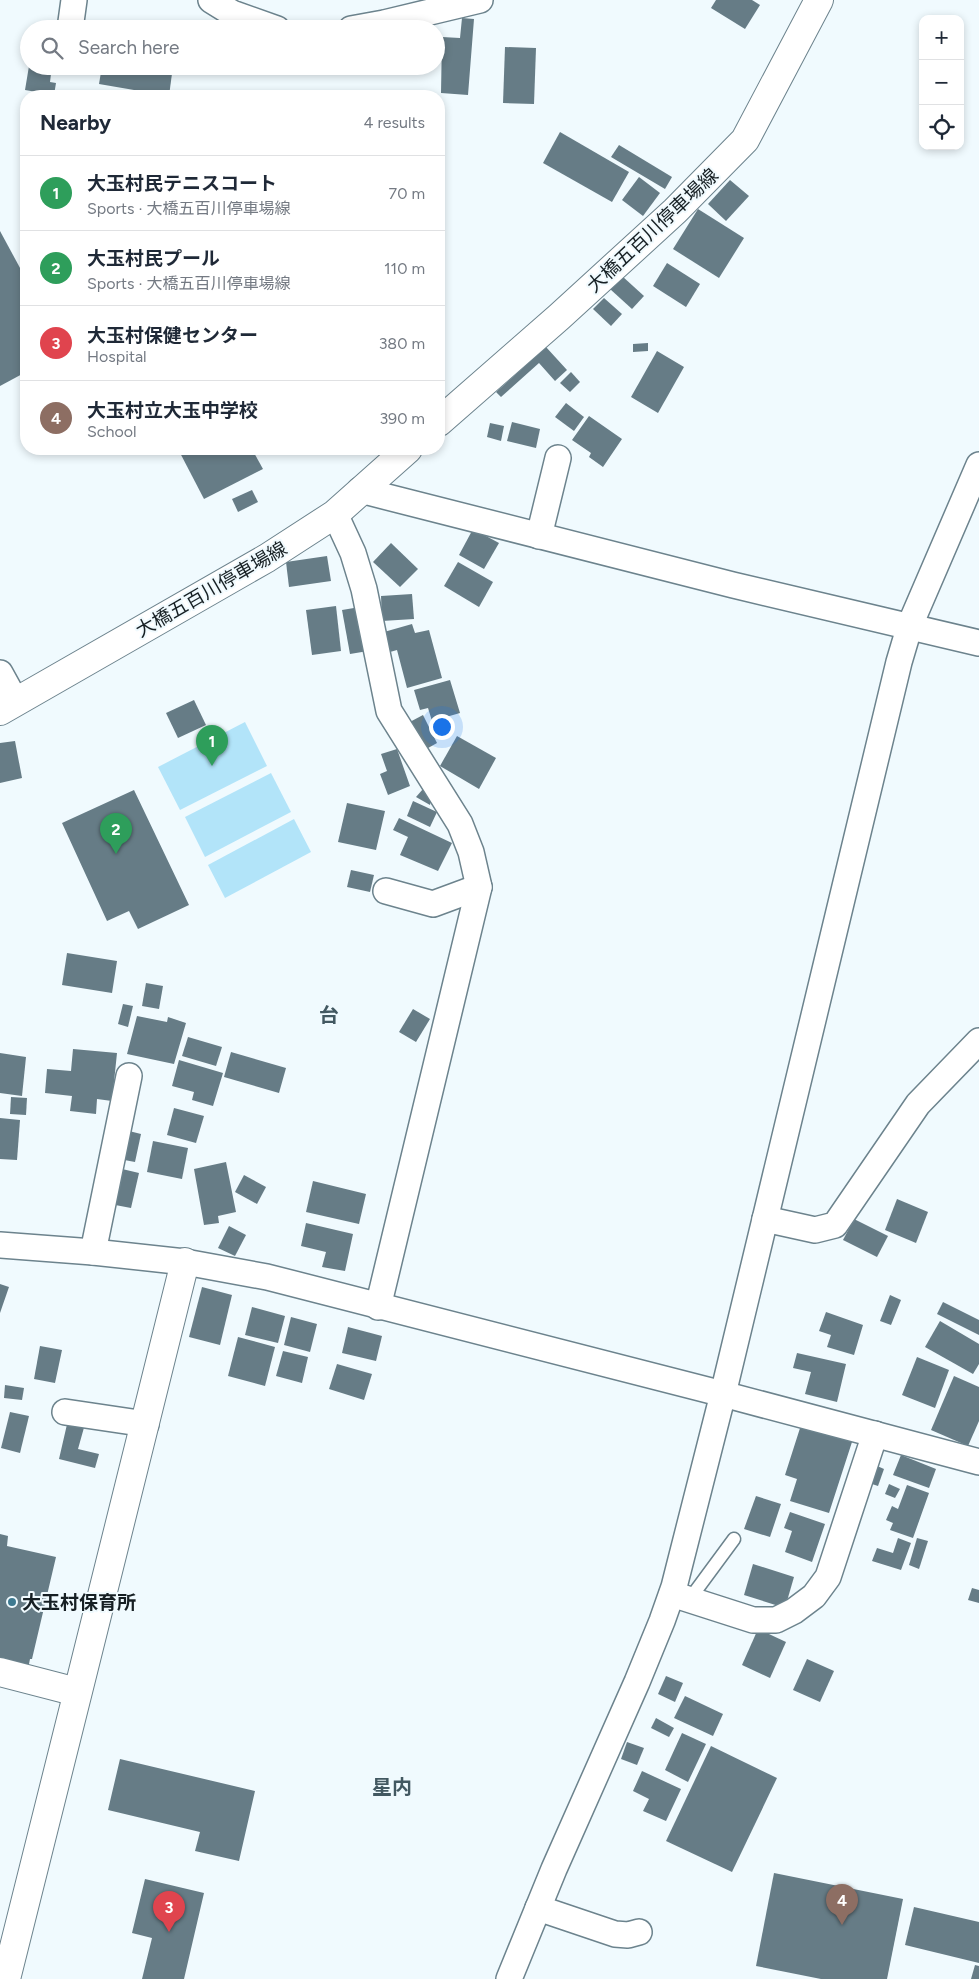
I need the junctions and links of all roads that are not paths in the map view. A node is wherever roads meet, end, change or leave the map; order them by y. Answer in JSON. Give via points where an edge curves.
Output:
{"nodes":[{"id":1,"x":74,"y":0,"type":"edge"},
{"id":2,"x":212,"y":0,"type":"edge"},
{"id":3,"x":480,"y":0,"type":"edge"},
{"id":4,"x":819,"y":0,"type":"edge"},
{"id":5,"x":71,"y":20,"type":"edge"},
{"id":6,"x":252,"y":20,"type":"edge"},
{"id":7,"x":397,"y":20,"type":"edge"},
{"id":8,"x":445,"y":417,"type":"edge"},
{"id":9,"x":401,"y":455,"type":"edge"},
{"id":10,"x":558,"y":458,"type":"dead end"},
{"id":11,"x":979,"y":465,"type":"edge"},
{"id":12,"x":360,"y":490,"type":"junction"},
{"id":13,"x":336,"y":514,"type":"junction"},
{"id":14,"x":539,"y":536,"type":"junction"},
{"id":15,"x":910,"y":625,"type":"junction"},
{"id":16,"x":979,"y":642,"type":"edge"},
{"id":17,"x":0,"y":672,"type":"edge"},
{"id":18,"x":8,"y":707,"type":"edge"},
{"id":19,"x":479,"y":887,"type":"junction"},
{"id":20,"x":386,"y":891,"type":"dead end"},
{"id":21,"x":979,"y":1041,"type":"edge"},
{"id":22,"x":129,"y":1076,"type":"dead end"},
{"id":23,"x":765,"y":1219,"type":"junction"},
{"id":24,"x":0,"y":1245,"type":"edge"},
{"id":25,"x":93,"y":1252,"type":"junction"},
{"id":26,"x":184,"y":1262,"type":"junction"},
{"id":27,"x":378,"y":1307,"type":"junction"},
{"id":28,"x":723,"y":1394,"type":"junction"},
{"id":29,"x":65,"y":1412,"type":"dead end"},
{"id":30,"x":146,"y":1424,"type":"junction"},
{"id":31,"x":875,"y":1434,"type":"junction"},
{"id":32,"x":979,"y":1462,"type":"edge"},
{"id":33,"x":734,"y":1539,"type":"dead end"},
{"id":34,"x":680,"y":1597,"type":"junction"},
{"id":35,"x":0,"y":1672,"type":"edge"},
{"id":36,"x":77,"y":1692,"type":"junction"},
{"id":37,"x":538,"y":1908,"type":"junction"},
{"id":38,"x":639,"y":1932,"type":"dead end"},
{"id":39,"x":6,"y":1979,"type":"edge"},
{"id":40,"x":508,"y":1979,"type":"edge"}],
"edges":[{"from":1,"to":5,"type":"street"},
{"from":2,"to":6,"type":"street","via":[[232,13]]},
{"from":3,"to":7,"type":"street"},
{"from":4,"to":8,"type":"main road","name":"大橋五百川停車場線","via":[[745,140],[675,211]]},
{"from":9,"to":12,"type":"main road","name":"大橋五百川停車場線"},
{"from":10,"to":14,"type":"street"},
{"from":11,"to":15,"type":"street"},
{"from":12,"to":13,"type":"main road","name":"大橋五百川停車場線"},
{"from":12,"to":14,"type":"street"},
{"from":13,"to":18,"type":"main road","name":"大橋五百川停車場線","via":[[258,563]]},
{"from":13,"to":19,"type":"street","via":[[364,589],[389,711],[460,824]]},
{"from":14,"to":15,"type":"street"},
{"from":15,"to":16,"type":"street"},
{"from":15,"to":23,"type":"street"},
{"from":17,"to":18,"type":"street"},
{"from":19,"to":20,"type":"street","via":[[433,904]]},
{"from":19,"to":27,"type":"street"},
{"from":21,"to":23,"type":"street","via":[[918,1104],[835,1225],[815,1230]]},
{"from":22,"to":25,"type":"street"},
{"from":23,"to":28,"type":"street"},
{"from":24,"to":25,"type":"street"},
{"from":25,"to":26,"type":"street"},
{"from":26,"to":27,"type":"street","via":[[267,1277]]},
{"from":26,"to":30,"type":"main road"},
{"from":27,"to":28,"type":"street"},
{"from":28,"to":31,"type":"street"},
{"from":28,"to":34,"type":"street"},
{"from":29,"to":30,"type":"street"},
{"from":30,"to":36,"type":"main road"},
{"from":31,"to":32,"type":"street"},
{"from":31,"to":34,"type":"street","via":[[828,1578],[814,1596],[776,1620],[753,1620]]},
{"from":33,"to":34,"type":"lane"},
{"from":34,"to":37,"type":"street","via":[[637,1682]]},
{"from":35,"to":36,"type":"main road"},
{"from":36,"to":39,"type":"main road"},
{"from":37,"to":38,"type":"street","via":[[615,1934]]},
{"from":37,"to":40,"type":"street"}]}
